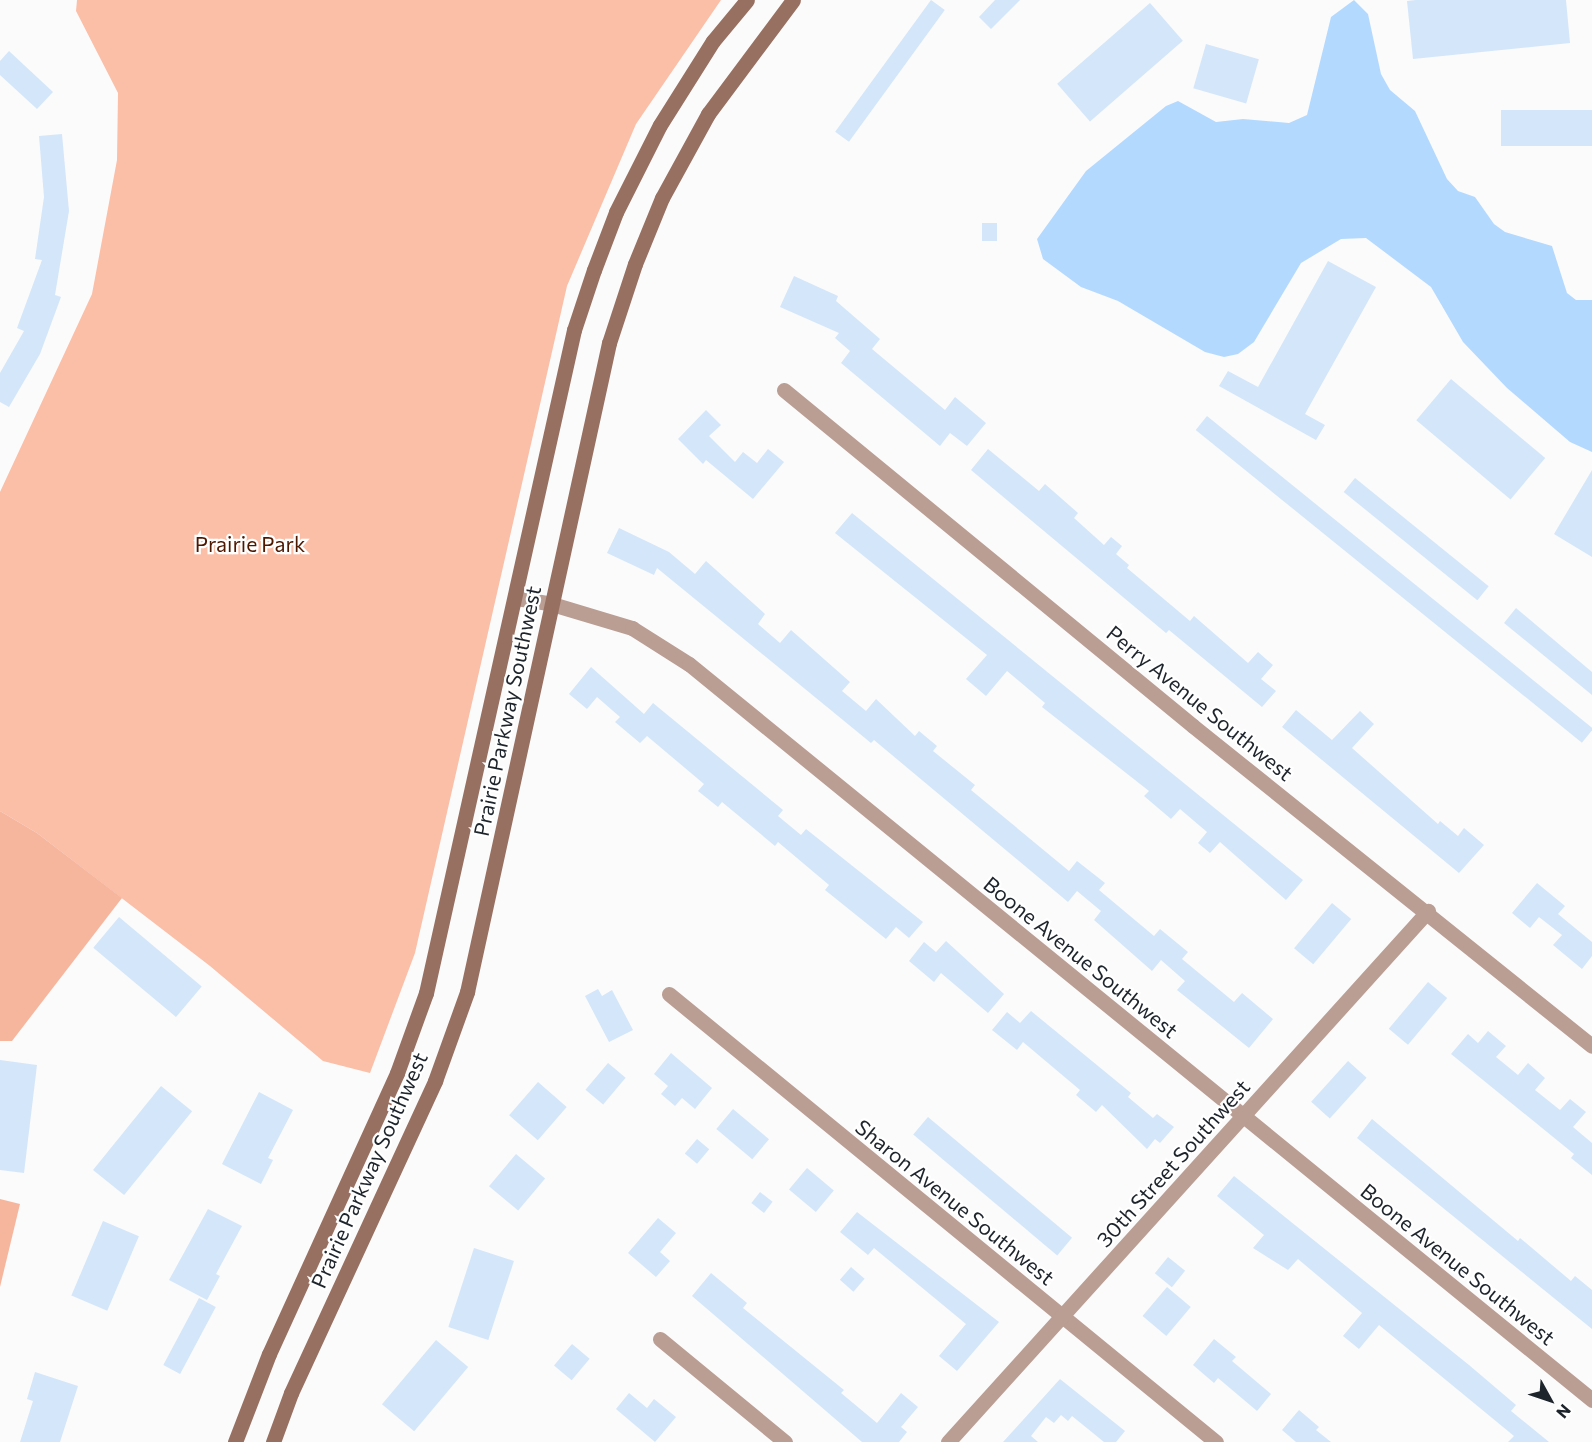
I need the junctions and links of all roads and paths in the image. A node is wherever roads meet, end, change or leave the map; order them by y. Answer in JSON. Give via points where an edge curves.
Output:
{"nodes":[{"id":1,"x":747,"y":0,"type":"edge"},
{"id":2,"x":793,"y":0,"type":"edge"},
{"id":3,"x":784,"y":390,"type":"dead end"},
{"id":4,"x":516,"y":598,"type":"junction"},
{"id":5,"x":552,"y":604,"type":"junction"},
{"id":6,"x":1428,"y":911,"type":"junction"},
{"id":7,"x":669,"y":994,"type":"dead end"},
{"id":8,"x":1592,"y":1046,"type":"edge"},
{"id":9,"x":1244,"y":1116,"type":"junction"},
{"id":10,"x":1062,"y":1317,"type":"junction"},
{"id":11,"x":660,"y":1339,"type":"dead end"},
{"id":12,"x":1592,"y":1400,"type":"edge"},
{"id":13,"x":235,"y":1442,"type":"edge"},
{"id":14,"x":273,"y":1442,"type":"edge"},
{"id":15,"x":785,"y":1442,"type":"edge"},
{"id":16,"x":948,"y":1442,"type":"edge"},
{"id":17,"x":1216,"y":1442,"type":"edge"}],
"edges":[{"from":1,"to":4,"type":"street","name":"Prairie Parkway Southwest","via":[[713,41],[660,125],[616,212],[574,330]]},
{"from":2,"to":5,"type":"street","name":"Prairie Parkway Southwest","via":[[708,114],[662,198],[635,264],[609,343]]},
{"from":3,"to":6,"type":"street","name":"Perry Avenue Southwest","via":[[1193,726]]},
{"from":4,"to":5,"type":"street","name":"Boone Avenue Southwest"},
{"from":4,"to":13,"type":"street","name":"Prairie Parkway Southwest","via":[[426,993],[398,1073],[269,1354]]},
{"from":5,"to":9,"type":"street","name":"Boone Avenue Southwest","via":[[632,628],[689,664]]},
{"from":5,"to":14,"type":"street","name":"Prairie Parkway Southwest","via":[[467,992],[435,1081],[291,1393]]},
{"from":6,"to":8,"type":"street","name":"Perry Avenue Southwest"},
{"from":6,"to":9,"type":"street","name":"30th Street Southwest"},
{"from":7,"to":10,"type":"street","name":"Sharon Avenue Southwest"},
{"from":9,"to":10,"type":"street","name":"30th Street Southwest"},
{"from":9,"to":12,"type":"street","name":"Boone Avenue Southwest"},
{"from":10,"to":16,"type":"street","name":"30th Street Southwest"},
{"from":10,"to":17,"type":"street","name":"Sharon Avenue Southwest"},
{"from":11,"to":15,"type":"street"}]}
